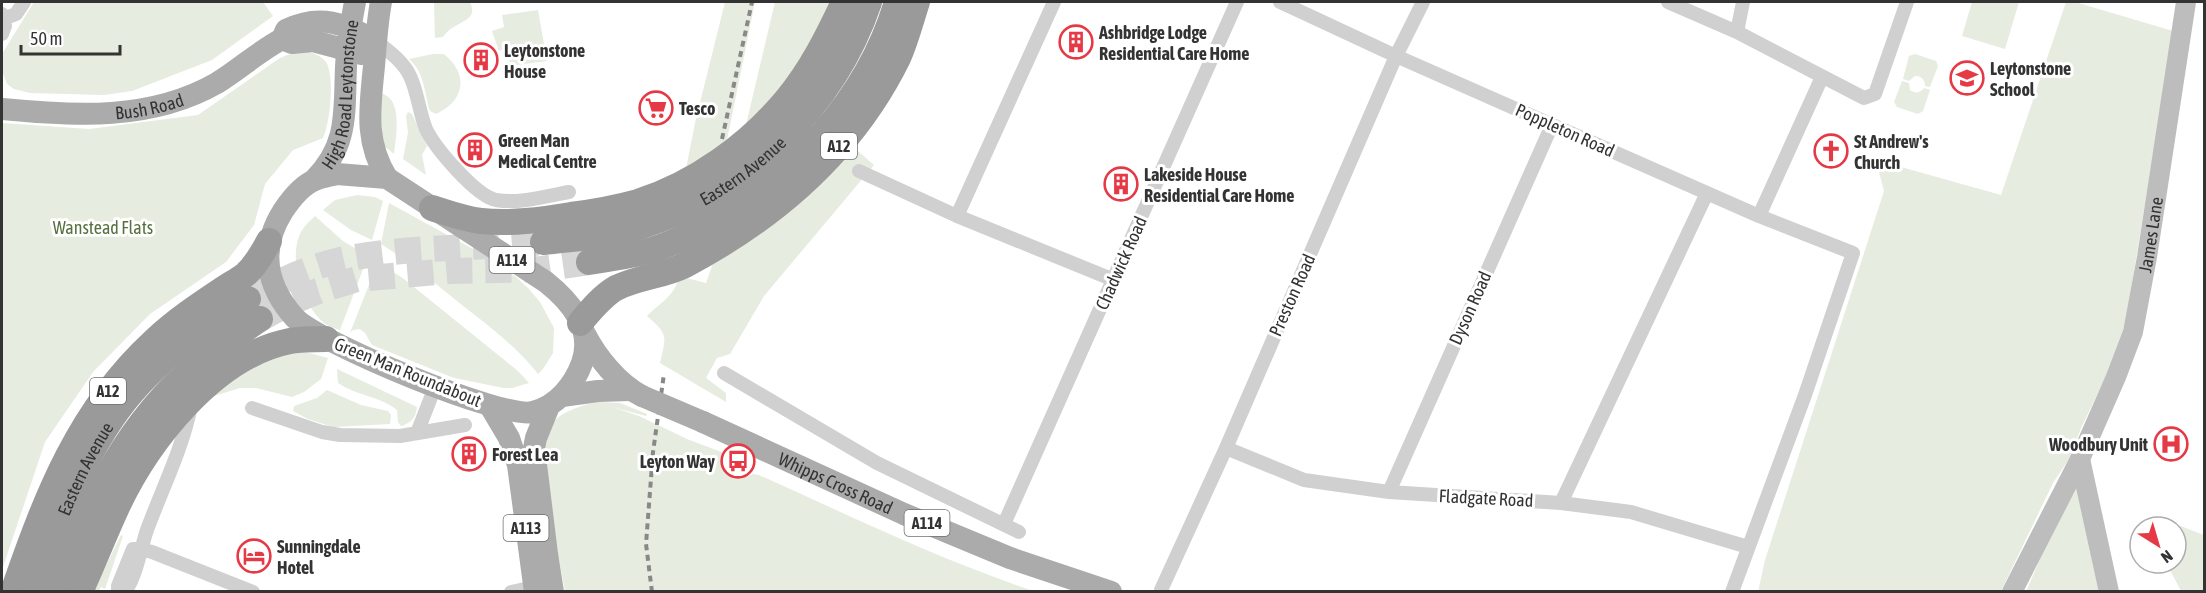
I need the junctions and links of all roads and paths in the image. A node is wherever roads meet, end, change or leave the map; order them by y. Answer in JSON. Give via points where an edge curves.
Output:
{"nodes":[{"id":1,"x":24,"y":2,"type":"edge"},
{"id":2,"x":355,"y":2,"type":"edge"},
{"id":3,"x":381,"y":2,"type":"edge"},
{"id":4,"x":844,"y":2,"type":"edge"},
{"id":5,"x":869,"y":2,"type":"edge"},
{"id":6,"x":897,"y":2,"type":"edge"},
{"id":7,"x":917,"y":2,"type":"edge"},
{"id":8,"x":1054,"y":2,"type":"edge"},
{"id":9,"x":1237,"y":2,"type":"edge"},
{"id":10,"x":1280,"y":2,"type":"edge"},
{"id":11,"x":1423,"y":2,"type":"edge"},
{"id":12,"x":1668,"y":2,"type":"edge"},
{"id":13,"x":1743,"y":2,"type":"edge"},
{"id":14,"x":1907,"y":2,"type":"edge"},
{"id":15,"x":2186,"y":2,"type":"edge"},
{"id":16,"x":2,"y":16,"type":"edge"},
{"id":17,"x":1737,"y":32,"type":"junction"},
{"id":18,"x":2,"y":34,"type":"edge"},
{"id":19,"x":349,"y":39,"type":"junction"},
{"id":20,"x":375,"y":49,"type":"junction"},
{"id":21,"x":1396,"y":57,"type":"junction"},
{"id":22,"x":1822,"y":77,"type":"junction"},
{"id":23,"x":2,"y":108,"type":"edge"},
{"id":24,"x":1552,"y":125,"type":"junction"},
{"id":25,"x":859,"y":171,"type":"dead end"},
{"id":26,"x":387,"y":178,"type":"junction"},
{"id":27,"x":314,"y":180,"type":"junction"},
{"id":28,"x":569,"y":192,"type":"dead end"},
{"id":29,"x":1707,"y":193,"type":"junction"},
{"id":30,"x":432,"y":208,"type":"junction"},
{"id":31,"x":957,"y":216,"type":"junction"},
{"id":32,"x":1759,"y":216,"type":"junction"},
{"id":33,"x":269,"y":241,"type":"junction"},
{"id":34,"x":543,"y":242,"type":"tunnel mouth"},
{"id":35,"x":589,"y":262,"type":"tunnel mouth"},
{"id":36,"x":1114,"y":280,"type":"junction"},
{"id":37,"x":583,"y":329,"type":"junction"},
{"id":38,"x":326,"y":339,"type":"junction"},
{"id":39,"x":724,"y":373,"type":"dead end"},
{"id":40,"x":435,"y":387,"type":"junction"},
{"id":41,"x":636,"y":393,"type":"junction"},
{"id":42,"x":556,"y":401,"type":"junction"},
{"id":43,"x":192,"y":402,"type":"junction"},
{"id":44,"x":490,"y":406,"type":"junction"},
{"id":45,"x":252,"y":408,"type":"dead end"},
{"id":46,"x":465,"y":425,"type":"dead end"},
{"id":47,"x":417,"y":433,"type":"junction"},
{"id":48,"x":1226,"y":448,"type":"junction"},
{"id":49,"x":2080,"y":459,"type":"junction"},
{"id":50,"x":1389,"y":492,"type":"junction"},
{"id":51,"x":1561,"y":502,"type":"junction"},
{"id":52,"x":1004,"y":524,"type":"junction"},
{"id":53,"x":1019,"y":532,"type":"dead end"},
{"id":54,"x":1748,"y":547,"type":"junction"},
{"id":55,"x":141,"y":549,"type":"junction"},
{"id":56,"x":541,"y":590,"type":"edge"},
{"id":57,"x":1161,"y":590,"type":"dead end"},
{"id":58,"x":13,"y":591,"type":"edge"},
{"id":59,"x":33,"y":591,"type":"edge"},
{"id":60,"x":55,"y":591,"type":"edge"},
{"id":61,"x":80,"y":591,"type":"edge"},
{"id":62,"x":118,"y":591,"type":"edge"},
{"id":63,"x":125,"y":591,"type":"edge"},
{"id":64,"x":253,"y":591,"type":"edge"},
{"id":65,"x":511,"y":591,"type":"edge"},
{"id":66,"x":1111,"y":591,"type":"edge"},
{"id":67,"x":1732,"y":591,"type":"edge"},
{"id":68,"x":2012,"y":591,"type":"edge"},
{"id":69,"x":2109,"y":591,"type":"edge"}],
"edges":[{"from":1,"to":16,"type":"street","via":[[16,14]]},
{"from":2,"to":19,"type":"main road","name":"High Road Leytonstone"},
{"from":3,"to":20,"type":"main road","name":"High Road Leytonstone"},
{"from":4,"to":30,"type":"highway","via":[[804,76],[772,116],[740,145],[683,182],[640,201],[544,220],[479,221]]},
{"from":5,"to":34,"type":"highway","name":"Eastern Avenue","number":"A12","via":[[848,52],[828,86],[785,138],[750,168],[694,203],[641,226]]},
{"from":6,"to":35,"type":"highway","name":"Eastern Avenue","number":"A12","via":[[879,48],[847,103],[779,178],[738,208],[687,236],[649,251]]},
{"from":7,"to":37,"type":"highway","number":"A12","via":[[899,56],[877,96],[836,150],[796,190],[760,220],[711,251],[662,274],[615,289],[597,304]]},
{"from":8,"to":31,"type":"street"},
{"from":9,"to":36,"type":"street","name":"Chadwick Road"},
{"from":10,"to":21,"type":"street","name":"Poppleton Road"},
{"from":11,"to":21,"type":"street","name":"Preston Road"},
{"from":12,"to":17,"type":"street"},
{"from":13,"to":17,"type":"street"},
{"from":14,"to":22,"type":"street","via":[[1875,94],[1864,98]]},
{"from":15,"to":49,"type":"street","name":"James Lane","via":[[2138,314]]},
{"from":16,"to":18,"type":"street"},
{"from":17,"to":22,"type":"street"},
{"from":19,"to":20,"type":"main road","name":"Bush Road"},
{"from":19,"to":23,"type":"main road","name":"Bush Road","via":[[292,43],[282,39],[216,83],[157,106],[66,114]]},
{"from":19,"to":27,"type":"main road","name":"High Road Leytonstone","number":"A114","via":[[342,133],[330,161]]},
{"from":20,"to":26,"type":"main road","name":"High Road Leytonstone","via":[[370,138]]},
{"from":20,"to":28,"type":"street","via":[[400,62],[411,77],[427,130],[474,188],[494,200],[514,201]]},
{"from":21,"to":24,"type":"street","name":"Poppleton Road"},
{"from":21,"to":48,"type":"street","name":"Preston Road"},
{"from":22,"to":32,"type":"street"},
{"from":24,"to":29,"type":"street","name":"Poppleton Road"},
{"from":24,"to":50,"type":"street","name":"Dyson Road"},
{"from":25,"to":31,"type":"street"},
{"from":26,"to":27,"type":"main road","number":"A114","via":[[337,174]]},
{"from":26,"to":30,"type":"main road","number":"A114"},
{"from":27,"to":33,"type":"main road","name":"Green Man Roundabout","number":"A114","via":[[289,202]]},
{"from":29,"to":32,"type":"street","name":"Poppleton Road"},
{"from":29,"to":51,"type":"street"},
{"from":30,"to":37,"type":"main road","number":"A114","via":[[566,298]]},
{"from":31,"to":36,"type":"street"},
{"from":32,"to":54,"type":"street","name":"Poppleton Road","via":[[1853,253]]},
{"from":33,"to":38,"type":"main road","name":"Green Man Roundabout","number":"A114","via":[[268,264],[276,294],[297,320]]},
{"from":33,"to":58,"type":"highway","number":"A12","via":[[246,274],[153,341],[94,410],[47,498]]},
{"from":36,"to":52,"type":"street","name":"Chadwick Road"},
{"from":37,"to":41,"type":"main road","name":"Whipps Cross Road","number":"A114","via":[[598,355]]},
{"from":37,"to":42,"type":"main road","via":[[584,357],[579,372]]},
{"from":38,"to":40,"type":"main road","name":"Green Man Roundabout","number":"A114"},
{"from":38,"to":43,"type":"highway","via":[[291,341],[259,351],[215,380]]},
{"from":39,"to":52,"type":"street","name":"Whipps Cross Road","via":[[877,463]]},
{"from":40,"to":44,"type":"main road","name":"Green Man Roundabout","number":"A114"},
{"from":40,"to":47,"type":"street"},
{"from":41,"to":42,"type":"main road","name":"Whipps Cross Road","number":"A114","via":[[598,391]]},
{"from":41,"to":66,"type":"main road","name":"Whipps Cross Road","number":"A114","bridge":true,"via":[[904,514],[1010,558]]},
{"from":42,"to":44,"type":"main road","name":"Green Man Roundabout","number":"A114","via":[[521,414]]},
{"from":42,"to":56,"type":"main road","number":"A113","via":[[534,448],[546,554]]},
{"from":43,"to":55,"type":"street","via":[[185,433]]},
{"from":43,"to":61,"type":"highway","via":[[142,462],[117,506]]},
{"from":44,"to":56,"type":"main road","number":"A113","via":[[509,438],[518,465]]},
{"from":45,"to":47,"type":"street","via":[[269,407],[322,432],[339,435]]},
{"from":46,"to":47,"type":"street"},
{"from":48,"to":50,"type":"street","name":"Fladgate Road","via":[[1304,480]]},
{"from":48,"to":57,"type":"street","name":"Preston Road"},
{"from":49,"to":68,"type":"street","name":"James Lane"},
{"from":49,"to":69,"type":"street"},
{"from":50,"to":51,"type":"street","name":"Fladgate Road"},
{"from":51,"to":54,"type":"street","name":"Fladgate Road","via":[[1631,512]]},
{"from":52,"to":53,"type":"street","name":"Whipps Cross Road"},
{"from":54,"to":67,"type":"street"},
{"from":55,"to":62,"type":"street","via":[[133,549]]},
{"from":55,"to":63,"type":"street"},
{"from":55,"to":64,"type":"street"},
{"from":56,"to":65,"type":"street"},
{"from":59,"to":60,"type":"highway","name":"Eastern Avenue","number":"A12","via":[[77,483],[131,393],[178,346],[209,323],[254,309],[138,427],[96,496]]}]}
